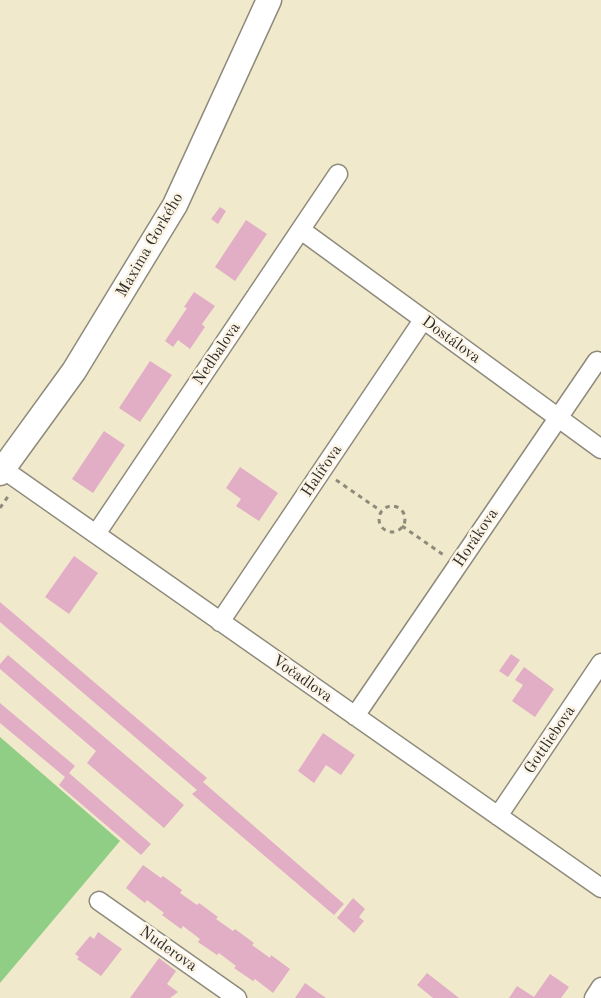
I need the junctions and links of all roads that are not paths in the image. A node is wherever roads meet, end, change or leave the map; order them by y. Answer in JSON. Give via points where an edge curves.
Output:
{"nodes":[{"id":1,"x":269,"y":0,"type":"edge"},
{"id":2,"x":338,"y":174,"type":"dead end"},
{"id":3,"x":301,"y":230,"type":"junction"},
{"id":4,"x":423,"y":320,"type":"junction"},
{"id":5,"x":597,"y":361,"type":"dead end"},
{"id":6,"x":558,"y":418,"type":"junction"},
{"id":7,"x":601,"y":449,"type":"edge"},
{"id":8,"x":1,"y":471,"type":"edge"},
{"id":9,"x":96,"y":534,"type":"junction"},
{"id":10,"x":220,"y":622,"type":"junction"},
{"id":11,"x":601,"y":663,"type":"edge"},
{"id":12,"x":355,"y":716,"type":"junction"},
{"id":13,"x":498,"y":816,"type":"junction"},
{"id":14,"x":601,"y":888,"type":"edge"},
{"id":15,"x":99,"y":901,"type":"dead end"},
{"id":16,"x":601,"y":987,"type":"edge"},
{"id":17,"x":237,"y":998,"type":"edge"},
{"id":18,"x":594,"y":998,"type":"edge"}],
"edges":[{"from":1,"to":8,"type":"street","name":"Maxima Gorkého","via":[[175,205],[74,371]]},
{"from":2,"to":3,"type":"street","name":"Nedbalova"},
{"from":3,"to":4,"type":"street","name":"Dostálova"},
{"from":3,"to":9,"type":"street","name":"Nedbalova"},
{"from":4,"to":6,"type":"street","name":"Dostálova"},
{"from":4,"to":10,"type":"street","name":"Halířova"},
{"from":5,"to":6,"type":"street","name":"Horákova"},
{"from":6,"to":7,"type":"street","name":"Dostálova"},
{"from":6,"to":12,"type":"street","name":"Horákova"},
{"from":8,"to":9,"type":"street","name":"Vočadlova"},
{"from":9,"to":10,"type":"street","name":"Vočadlova"},
{"from":10,"to":12,"type":"street","name":"Vočadlova"},
{"from":11,"to":13,"type":"street","name":"Gottliebova"},
{"from":12,"to":13,"type":"street","name":"Vočadlova"},
{"from":13,"to":14,"type":"street","name":"Vočadlova"},
{"from":15,"to":17,"type":"street","name":"Nuderova"},
{"from":16,"to":18,"type":"street"}]}
